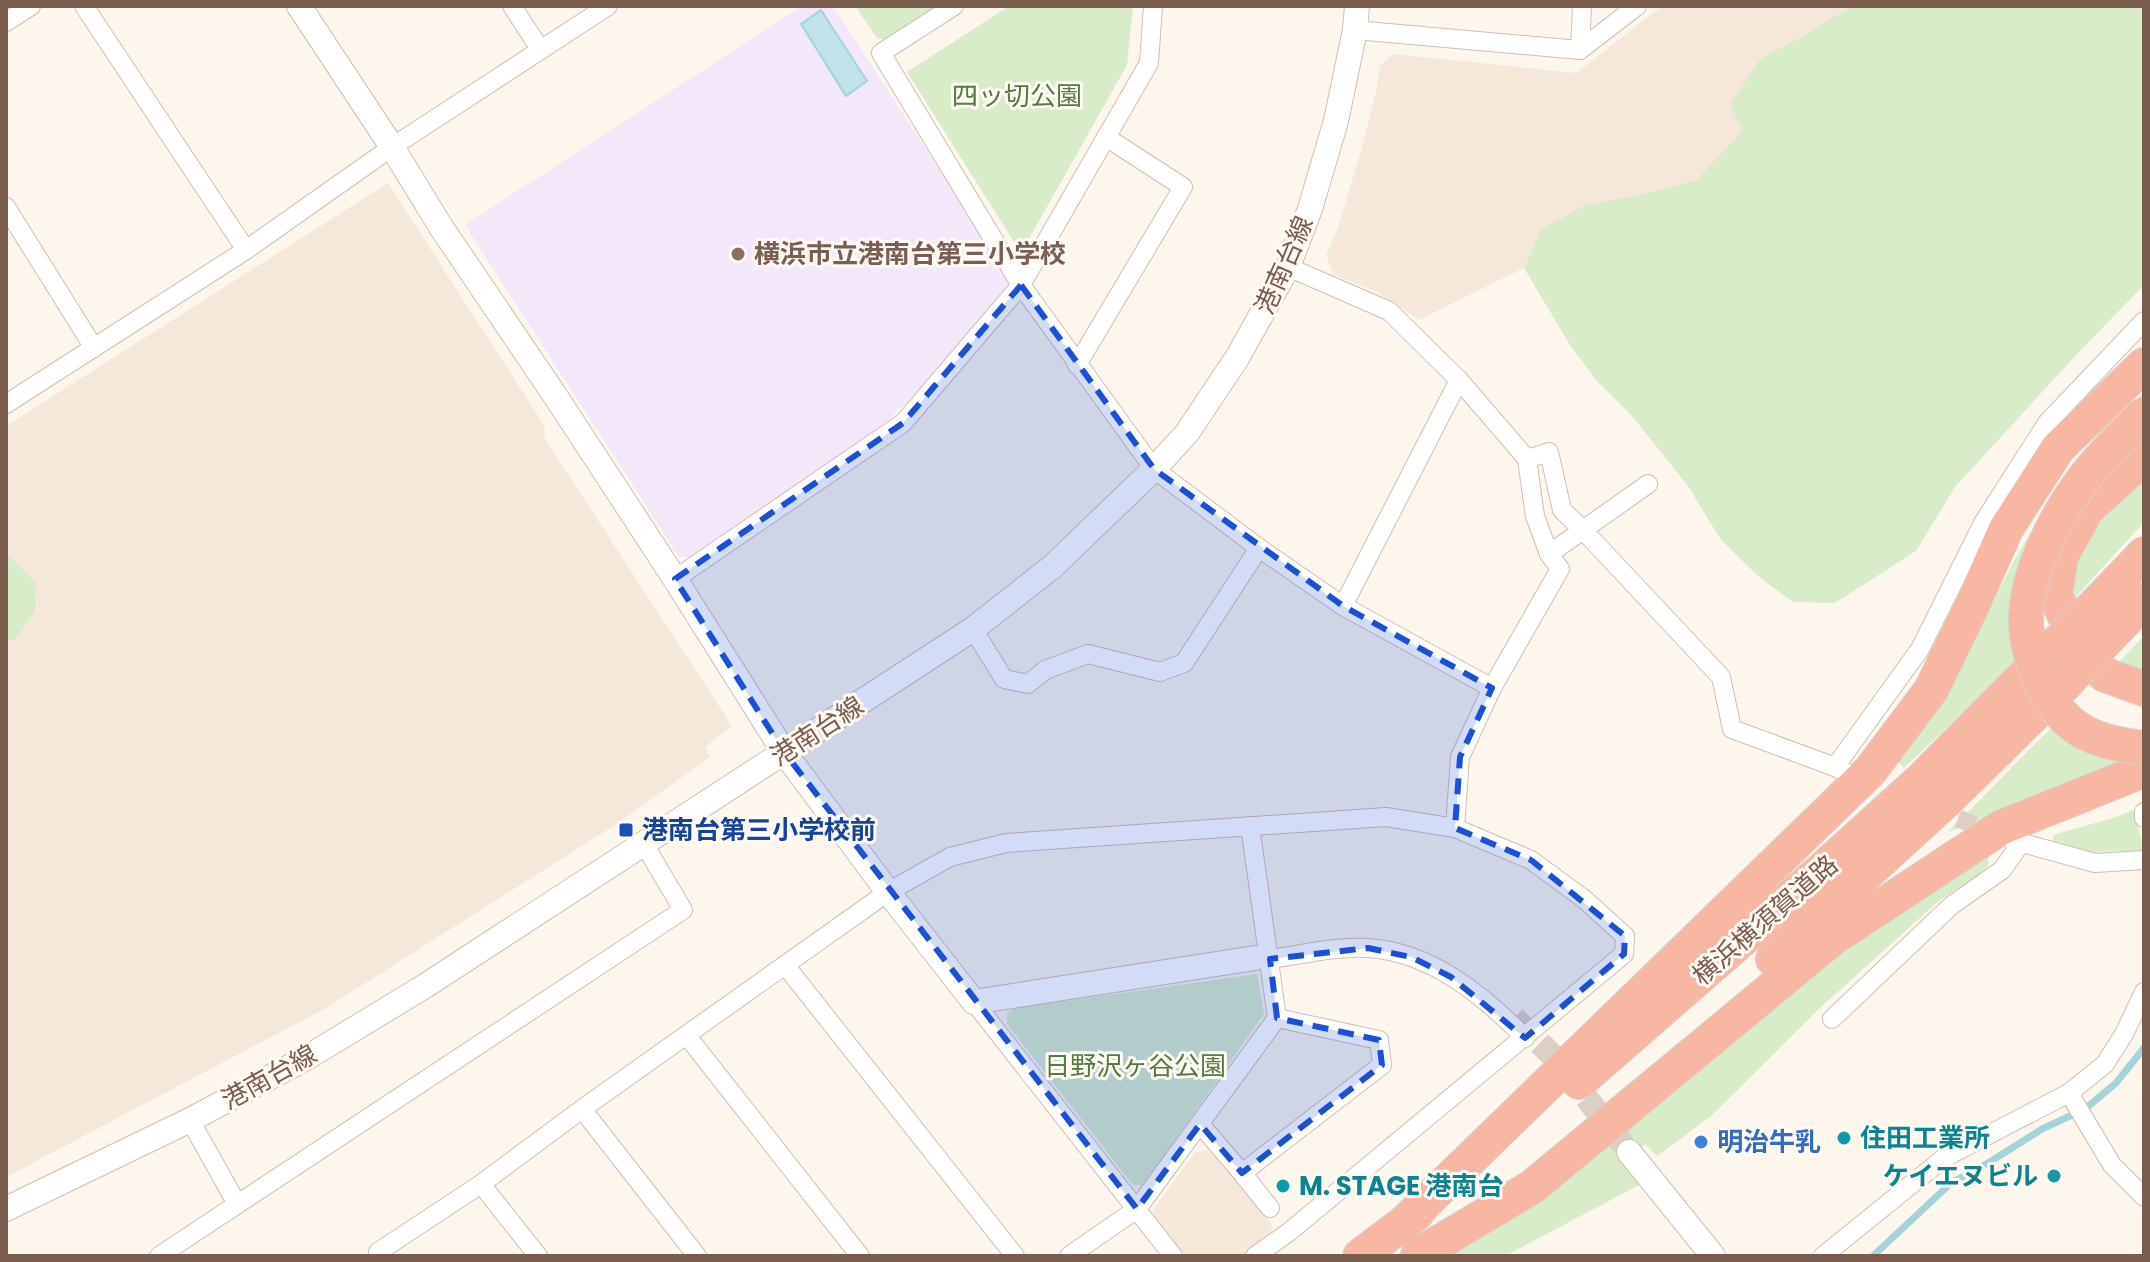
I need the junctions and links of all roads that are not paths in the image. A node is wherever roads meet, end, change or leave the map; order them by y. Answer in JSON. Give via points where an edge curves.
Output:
{"nodes":[{"id":1,"x":31,"y":6,"type":"edge"},
{"id":2,"x":84,"y":6,"type":"edge"},
{"id":3,"x":299,"y":6,"type":"edge"},
{"id":4,"x":512,"y":6,"type":"edge"},
{"id":5,"x":608,"y":6,"type":"edge"},
{"id":6,"x":954,"y":6,"type":"edge"},
{"id":7,"x":1153,"y":6,"type":"edge"},
{"id":8,"x":1582,"y":6,"type":"edge"},
{"id":9,"x":1637,"y":6,"type":"edge"},
{"id":10,"x":1356,"y":18,"type":"edge"},
{"id":11,"x":6,"y":22,"type":"edge"},
{"id":12,"x":540,"y":49,"type":"junction"},
{"id":13,"x":1580,"y":50,"type":"junction"},
{"id":14,"x":1106,"y":137,"type":"junction"},
{"id":15,"x":392,"y":147,"type":"junction"},
{"id":16,"x":6,"y":207,"type":"edge"},
{"id":17,"x":246,"y":250,"type":"junction"},
{"id":18,"x":1288,"y":267,"type":"junction"},
{"id":19,"x":1021,"y":285,"type":"junction"},
{"id":20,"x":2144,"y":321,"type":"edge"},
{"id":21,"x":94,"y":348,"type":"junction"},
{"id":22,"x":1077,"y":365,"type":"junction"},
{"id":23,"x":2144,"y":365,"type":"edge"},
{"id":24,"x":1459,"y":380,"type":"junction"},
{"id":25,"x":6,"y":404,"type":"edge"},
{"id":26,"x":2144,"y":414,"type":"edge"},
{"id":27,"x":2144,"y":457,"type":"edge"},
{"id":28,"x":1527,"y":459,"type":"junction"},
{"id":29,"x":1154,"y":469,"type":"junction"},
{"id":30,"x":1648,"y":484,"type":"dead end"},
{"id":31,"x":1583,"y":530,"type":"junction"},
{"id":32,"x":1259,"y":548,"type":"junction"},
{"id":33,"x":1549,"y":554,"type":"junction"},
{"id":34,"x":2144,"y":554,"type":"edge"},
{"id":35,"x":675,"y":579,"type":"junction"},
{"id":36,"x":2144,"y":601,"type":"edge"},
{"id":37,"x":1343,"y":606,"type":"junction"},
{"id":38,"x":2103,"y":621,"type":"junction"},
{"id":39,"x":973,"y":629,"type":"junction"},
{"id":40,"x":1492,"y":688,"type":"junction"},
{"id":41,"x":2144,"y":689,"type":"edge"},
{"id":42,"x":2144,"y":748,"type":"edge"},
{"id":43,"x":784,"y":752,"type":"junction"},
{"id":44,"x":2144,"y":770,"type":"edge"},
{"id":45,"x":2144,"y":812,"type":"edge"},
{"id":46,"x":2144,"y":818,"type":"edge"},
{"id":47,"x":1250,"y":826,"type":"junction"},
{"id":48,"x":1455,"y":828,"type":"junction"},
{"id":49,"x":644,"y":844,"type":"junction"},
{"id":50,"x":2144,"y":860,"type":"edge"},
{"id":51,"x":888,"y":892,"type":"junction"},
{"id":52,"x":1262,"y":959,"type":"junction"},
{"id":53,"x":785,"y":965,"type":"junction"},
{"id":54,"x":2144,"y":992,"type":"edge"},
{"id":55,"x":974,"y":1002,"type":"junction"},
{"id":56,"x":1277,"y":1018,"type":"junction"},
{"id":57,"x":1832,"y":1019,"type":"dead end"},
{"id":58,"x":687,"y":1036,"type":"junction"},
{"id":59,"x":1525,"y":1038,"type":"junction"},
{"id":60,"x":2070,"y":1096,"type":"junction"},
{"id":61,"x":582,"y":1109,"type":"junction"},
{"id":62,"x":190,"y":1120,"type":"junction"},
{"id":63,"x":1200,"y":1124,"type":"junction"},
{"id":64,"x":1629,"y":1152,"type":"tunnel mouth"},
{"id":65,"x":1242,"y":1173,"type":"junction"},
{"id":66,"x":481,"y":1184,"type":"junction"},
{"id":67,"x":2144,"y":1197,"type":"edge"},
{"id":68,"x":237,"y":1204,"type":"junction"},
{"id":69,"x":1270,"y":1208,"type":"dead end"},
{"id":70,"x":6,"y":1209,"type":"edge"},
{"id":71,"x":1137,"y":1209,"type":"junction"},
{"id":72,"x":1411,"y":1246,"type":"edge"},
{"id":73,"x":377,"y":1255,"type":"edge"},
{"id":74,"x":159,"y":1256,"type":"edge"},
{"id":75,"x":538,"y":1256,"type":"edge"},
{"id":76,"x":697,"y":1256,"type":"edge"},
{"id":77,"x":860,"y":1256,"type":"edge"},
{"id":78,"x":1015,"y":1256,"type":"edge"},
{"id":79,"x":1069,"y":1256,"type":"edge"},
{"id":80,"x":1173,"y":1256,"type":"edge"},
{"id":81,"x":1255,"y":1256,"type":"edge"},
{"id":82,"x":1360,"y":1256,"type":"edge"},
{"id":83,"x":1713,"y":1256,"type":"edge"},
{"id":84,"x":1823,"y":1256,"type":"edge"}],
"edges":[{"from":1,"to":11,"type":"street"},
{"from":2,"to":17,"type":"street"},
{"from":3,"to":15,"type":"street"},
{"from":4,"to":12,"type":"street"},
{"from":5,"to":12,"type":"street"},
{"from":6,"to":19,"type":"street","via":[[881,53]]},
{"from":7,"to":14,"type":"street","via":[[1149,63]]},
{"from":8,"to":13,"type":"street"},
{"from":9,"to":13,"type":"street"},
{"from":10,"to":13,"type":"street"},
{"from":10,"to":18,"type":"street","name":"港南台線","via":[[1336,121]]},
{"from":12,"to":15,"type":"street"},
{"from":14,"to":19,"type":"street"},
{"from":14,"to":22,"type":"street","via":[[1183,187]]},
{"from":15,"to":17,"type":"street"},
{"from":15,"to":35,"type":"street"},
{"from":16,"to":21,"type":"street"},
{"from":17,"to":21,"type":"street"},
{"from":18,"to":24,"type":"street","via":[[1389,311]]},
{"from":18,"to":29,"type":"street","name":"港南台線","via":[[1237,358],[1187,433]]},
{"from":19,"to":22,"type":"street"},
{"from":19,"to":35,"type":"street","via":[[903,423]]},
{"from":20,"to":31,"type":"street","via":[[2047,423],[1983,523],[1920,649],[1840,770],[1732,729],[1721,677]]},
{"from":21,"to":25,"type":"street"},
{"from":22,"to":29,"type":"street"},
{"from":23,"to":72,"type":"highway","via":[[2058,448],[2006,529],[1931,690],[1870,771]]},
{"from":24,"to":28,"type":"street"},
{"from":24,"to":37,"type":"street"},
{"from":26,"to":42,"type":"highway","bridge":true,"via":[[2086,476],[2057,520],[2033,579],[2026,623],[2039,677],[2065,716],[2103,742]]},
{"from":27,"to":41,"type":"highway","via":[[2087,509],[2061,556],[2055,595],[2075,637],[2105,675]]},
{"from":28,"to":31,"type":"street","via":[[1549,452],[1562,510]]},
{"from":28,"to":33,"type":"street","via":[[1535,516]]},
{"from":29,"to":32,"type":"street"},
{"from":29,"to":39,"type":"street","name":"港南台線","via":[[1052,567]]},
{"from":30,"to":31,"type":"street"},
{"from":31,"to":33,"type":"street"},
{"from":32,"to":37,"type":"street"},
{"from":32,"to":39,"type":"street","via":[[1184,663],[1160,672],[1088,654],[1045,670],[1028,684],[1004,679]]},
{"from":33,"to":40,"type":"street","via":[[1560,569]]},
{"from":34,"to":38,"type":"highway","name":"横浜横須賀道路"},
{"from":35,"to":43,"type":"street"},
{"from":36,"to":38,"type":"highway","name":"横浜横須賀道路"},
{"from":37,"to":40,"type":"street"},
{"from":38,"to":72,"type":"highway","name":"横浜横須賀道路","bridge":true,"via":[[2047,653],[1923,778],[1563,1096]]},
{"from":38,"to":72,"type":"highway","name":"横浜横須賀道路","bridge":true,"via":[[2064,685],[1750,980],[1581,1124]]},
{"from":39,"to":43,"type":"street","name":"港南台線"},
{"from":40,"to":48,"type":"street","via":[[1460,757]]},
{"from":43,"to":49,"type":"street","name":"港南台線"},
{"from":43,"to":51,"type":"street"},
{"from":44,"to":72,"type":"highway","via":[[2000,828],[1833,938],[1532,1187]]},
{"from":45,"to":46,"type":"street"},
{"from":47,"to":48,"type":"street","via":[[1386,817]]},
{"from":47,"to":51,"type":"street","via":[[1006,843],[950,857]]},
{"from":47,"to":52,"type":"street"},
{"from":48,"to":59,"type":"street","via":[[1531,860],[1625,936],[1624,954]]},
{"from":49,"to":62,"type":"street","name":"港南台線","via":[[425,986]]},
{"from":49,"to":68,"type":"street","via":[[683,910]]},
{"from":50,"to":57,"type":"street","via":[[2095,863],[2017,841],[2002,870],[1952,905]]},
{"from":51,"to":53,"type":"street"},
{"from":51,"to":55,"type":"street"},
{"from":52,"to":55,"type":"street"},
{"from":52,"to":56,"type":"street"},
{"from":52,"to":59,"type":"street","via":[[1368,948],[1411,957],[1451,977]]},
{"from":53,"to":58,"type":"street"},
{"from":53,"to":78,"type":"street"},
{"from":54,"to":60,"type":"street","via":[[2105,1064]]},
{"from":55,"to":71,"type":"street"},
{"from":56,"to":63,"type":"street"},
{"from":56,"to":65,"type":"street","via":[[1379,1040],[1382,1065]]},
{"from":58,"to":61,"type":"street"},
{"from":58,"to":77,"type":"street"},
{"from":59,"to":81,"type":"street"},
{"from":60,"to":67,"type":"street","via":[[2112,1165]]},
{"from":60,"to":84,"type":"street","via":[[1944,1158]]},
{"from":61,"to":66,"type":"street"},
{"from":61,"to":76,"type":"street"},
{"from":62,"to":68,"type":"street"},
{"from":62,"to":70,"type":"street","name":"港南台線"},
{"from":63,"to":65,"type":"street"},
{"from":63,"to":71,"type":"street"},
{"from":64,"to":83,"type":"street"},
{"from":65,"to":69,"type":"street"},
{"from":66,"to":73,"type":"street"},
{"from":66,"to":75,"type":"street"},
{"from":68,"to":74,"type":"street"},
{"from":71,"to":79,"type":"street"},
{"from":71,"to":80,"type":"street"},
{"from":72,"to":82,"type":"highway","name":"横浜横須賀道路"}]}
